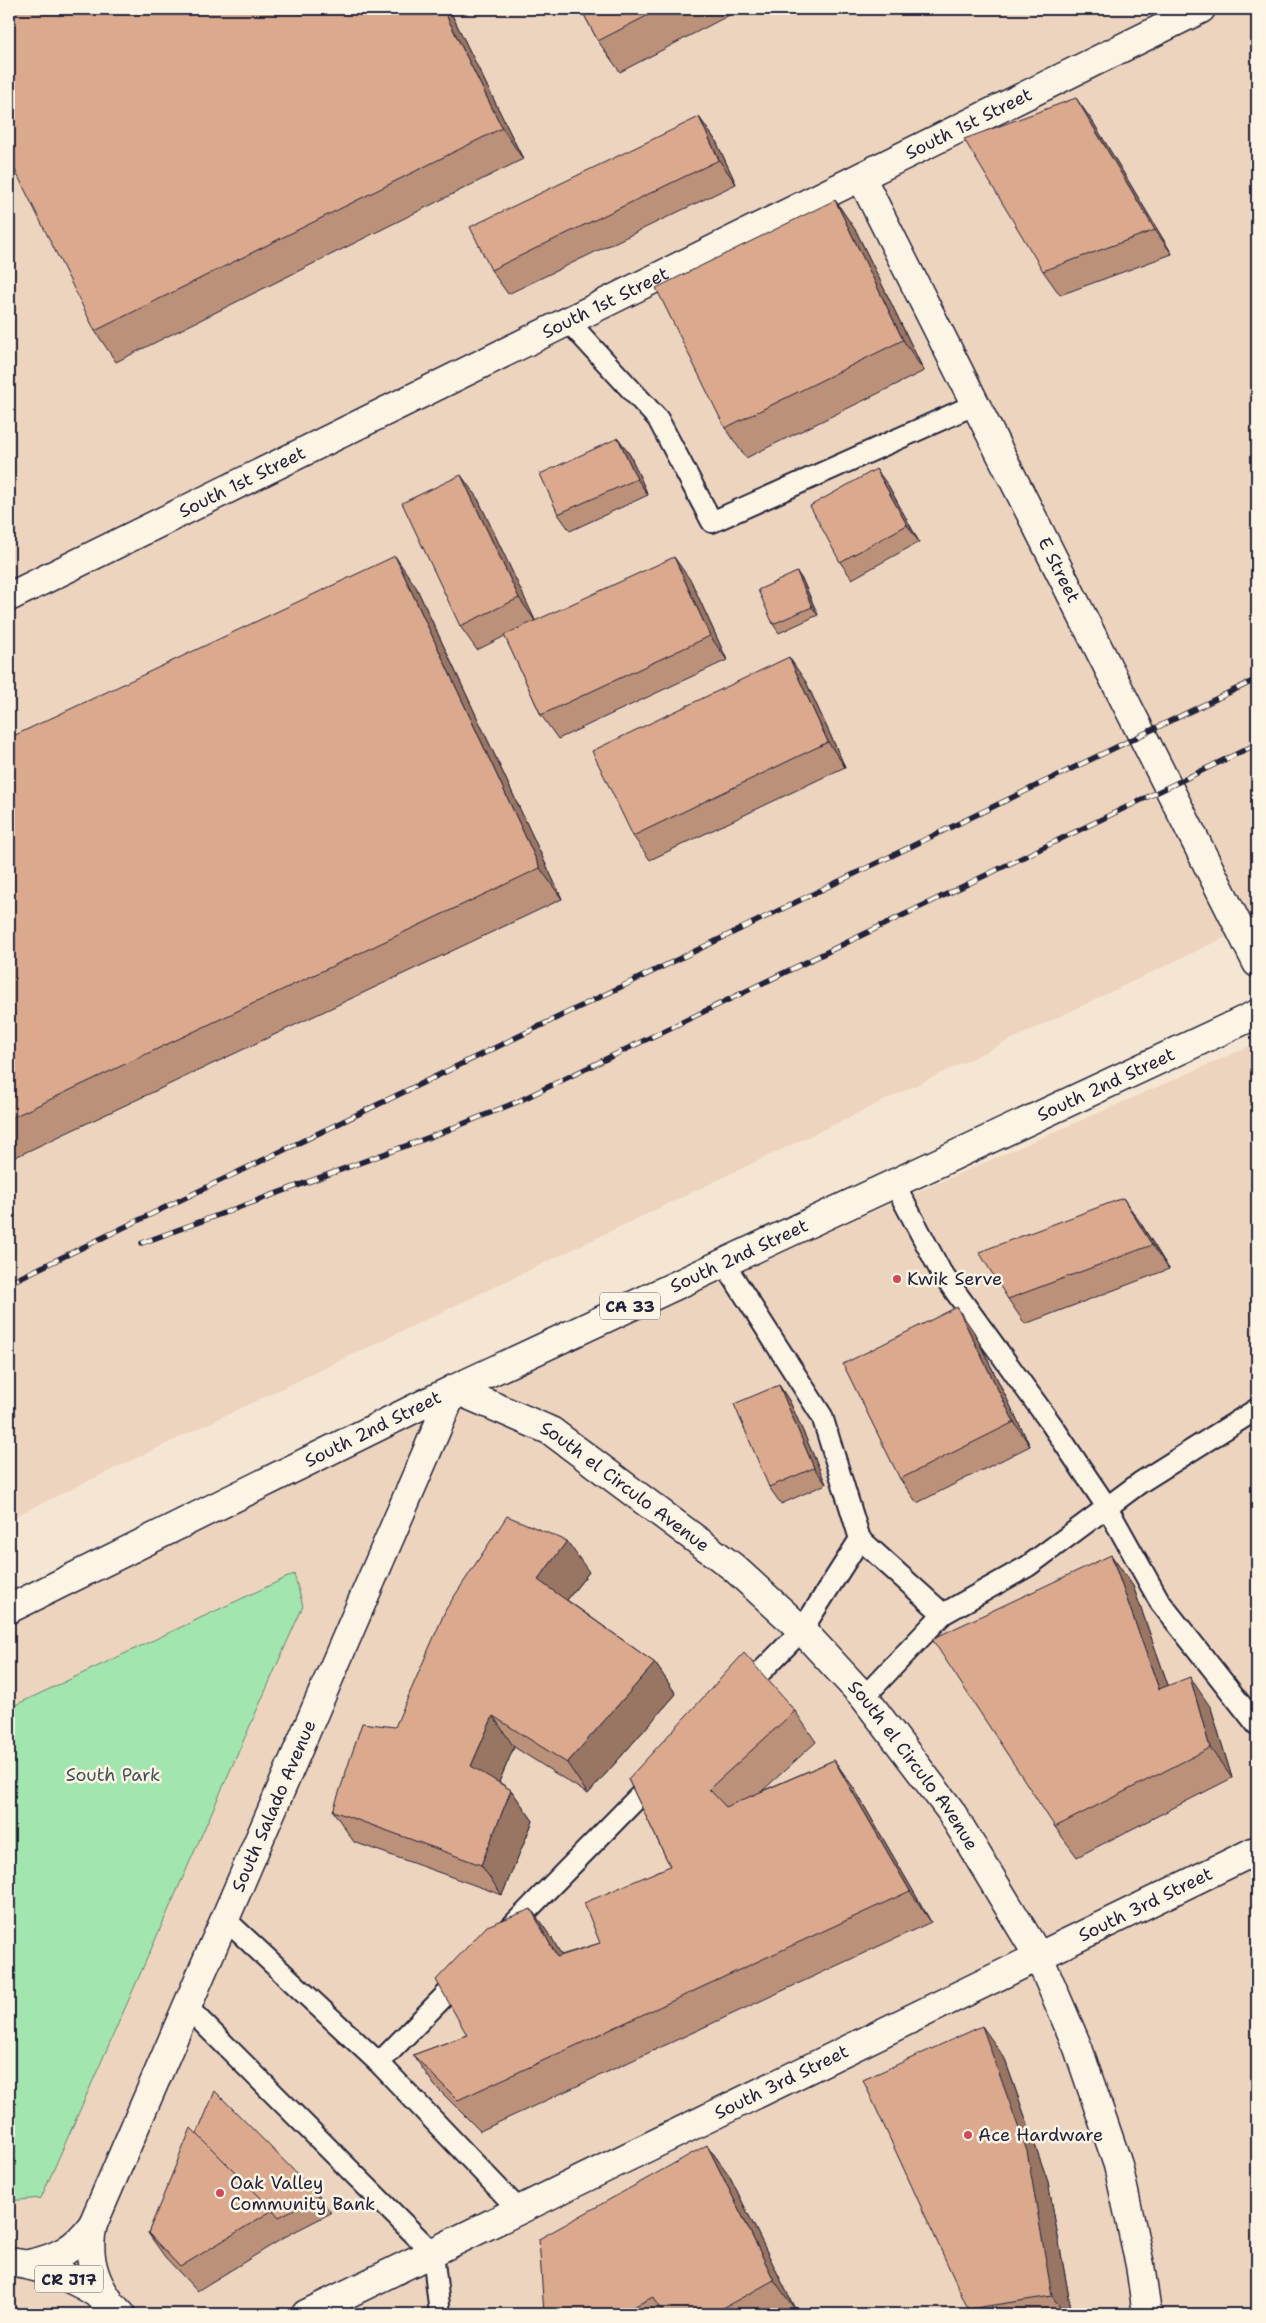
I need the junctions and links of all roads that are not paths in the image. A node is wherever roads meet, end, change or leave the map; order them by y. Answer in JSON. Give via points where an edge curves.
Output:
{"nodes":[{"id":1,"x":1201,"y":9,"type":"edge"},
{"id":2,"x":861,"y":177,"type":"junction"},
{"id":3,"x":568,"y":321,"type":"junction"},
{"id":4,"x":976,"y":404,"type":"junction"},
{"id":5,"x":9,"y":597,"type":"edge"},
{"id":6,"x":1257,"y":963,"type":"edge"},
{"id":7,"x":1257,"y":1014,"type":"edge"},
{"id":8,"x":894,"y":1184,"type":"junction"},
{"id":9,"x":724,"y":1262,"type":"junction"},
{"id":10,"x":454,"y":1389,"type":"junction"},
{"id":11,"x":1257,"y":1409,"type":"edge"},
{"id":12,"x":1107,"y":1507,"type":"junction"},
{"id":13,"x":860,"y":1539,"type":"junction"},
{"id":14,"x":9,"y":1609,"type":"edge"},
{"id":15,"x":942,"y":1614,"type":"junction"},
{"id":16,"x":802,"y":1630,"type":"junction"},
{"id":17,"x":864,"y":1697,"type":"junction"},
{"id":18,"x":732,"y":1701,"type":"edge"},
{"id":19,"x":1257,"y":1725,"type":"edge"},
{"id":20,"x":670,"y":1765,"type":"edge"},
{"id":21,"x":1257,"y":1850,"type":"edge"},
{"id":22,"x":225,"y":1919,"type":"junction"},
{"id":23,"x":496,"y":1942,"type":"edge"},
{"id":24,"x":1039,"y":1956,"type":"junction"},
{"id":25,"x":476,"y":1964,"type":"edge"},
{"id":26,"x":187,"y":2006,"type":"junction"},
{"id":27,"x":379,"y":2063,"type":"junction"},
{"id":28,"x":520,"y":2210,"type":"junction"},
{"id":29,"x":93,"y":2224,"type":"junction"},
{"id":30,"x":433,"y":2253,"type":"junction"},
{"id":31,"x":19,"y":2263,"type":"edge"},
{"id":32,"x":115,"y":2308,"type":"edge"},
{"id":33,"x":306,"y":2314,"type":"edge"},
{"id":34,"x":440,"y":2314,"type":"edge"},
{"id":35,"x":1147,"y":2314,"type":"edge"}],
"edges":[{"from":1,"to":2,"type":"street","name":"South 1st Street"},
{"from":2,"to":3,"type":"street","name":"South 1st Street"},
{"from":2,"to":4,"type":"street","name":"E Street"},
{"from":3,"to":4,"type":"lane","via":[[658,419],[712,522]]},
{"from":3,"to":5,"type":"street","name":"South 1st Street"},
{"from":4,"to":6,"type":"street","name":"E Street"},
{"from":7,"to":8,"type":"street","name":"South 2nd Street","number":"CA 33"},
{"from":8,"to":9,"type":"street","name":"South 2nd Street","number":"CA 33"},
{"from":8,"to":12,"type":"lane","via":[[941,1272]]},
{"from":9,"to":10,"type":"street","name":"South 2nd Street","number":"CA 33"},
{"from":9,"to":13,"type":"lane","via":[[822,1416]]},
{"from":10,"to":14,"type":"street","name":"South 2nd Street","number":"CA 33"},
{"from":10,"to":16,"type":"street","name":"South el Circulo Avenue","via":[[551,1431],[733,1567]]},
{"from":10,"to":22,"type":"street","name":"South Salado Avenue"},
{"from":11,"to":12,"type":"lane"},
{"from":12,"to":15,"type":"lane","via":[[1028,1566]]},
{"from":12,"to":19,"type":"lane","via":[[1160,1602]]},
{"from":13,"to":15,"type":"lane"},
{"from":13,"to":16,"type":"lane"},
{"from":15,"to":17,"type":"lane"},
{"from":16,"to":17,"type":"street","name":"South el Circulo Avenue"},
{"from":16,"to":18,"type":"lane"},
{"from":17,"to":24,"type":"street","name":"South el Circulo Avenue","via":[[950,1810]]},
{"from":20,"to":23,"type":"lane"},
{"from":21,"to":24,"type":"street","name":"South 3rd Street"},
{"from":22,"to":26,"type":"street","name":"South Salado Avenue"},
{"from":22,"to":27,"type":"lane"},
{"from":24,"to":28,"type":"street","name":"South 3rd Street"},
{"from":24,"to":35,"type":"street","name":"South el Circulo Avenue","via":[[1078,2048],[1118,2165]]},
{"from":25,"to":27,"type":"lane"},
{"from":26,"to":29,"type":"street","name":"South Salado Avenue"},
{"from":26,"to":30,"type":"lane"},
{"from":27,"to":28,"type":"lane"},
{"from":28,"to":30,"type":"street","name":"South 3rd Street"},
{"from":29,"to":31,"type":"street","name":"South Salado Avenue","via":[[70,2250],[51,2260]]},
{"from":29,"to":32,"type":"street","name":"South Salado Avenue","via":[[91,2262],[101,2290]]},
{"from":30,"to":33,"type":"street","name":"South 3rd Street"},
{"from":30,"to":34,"type":"lane"},
{"from":31,"to":32,"type":"street","number":"CR J17","via":[[69,2279]]}]}
